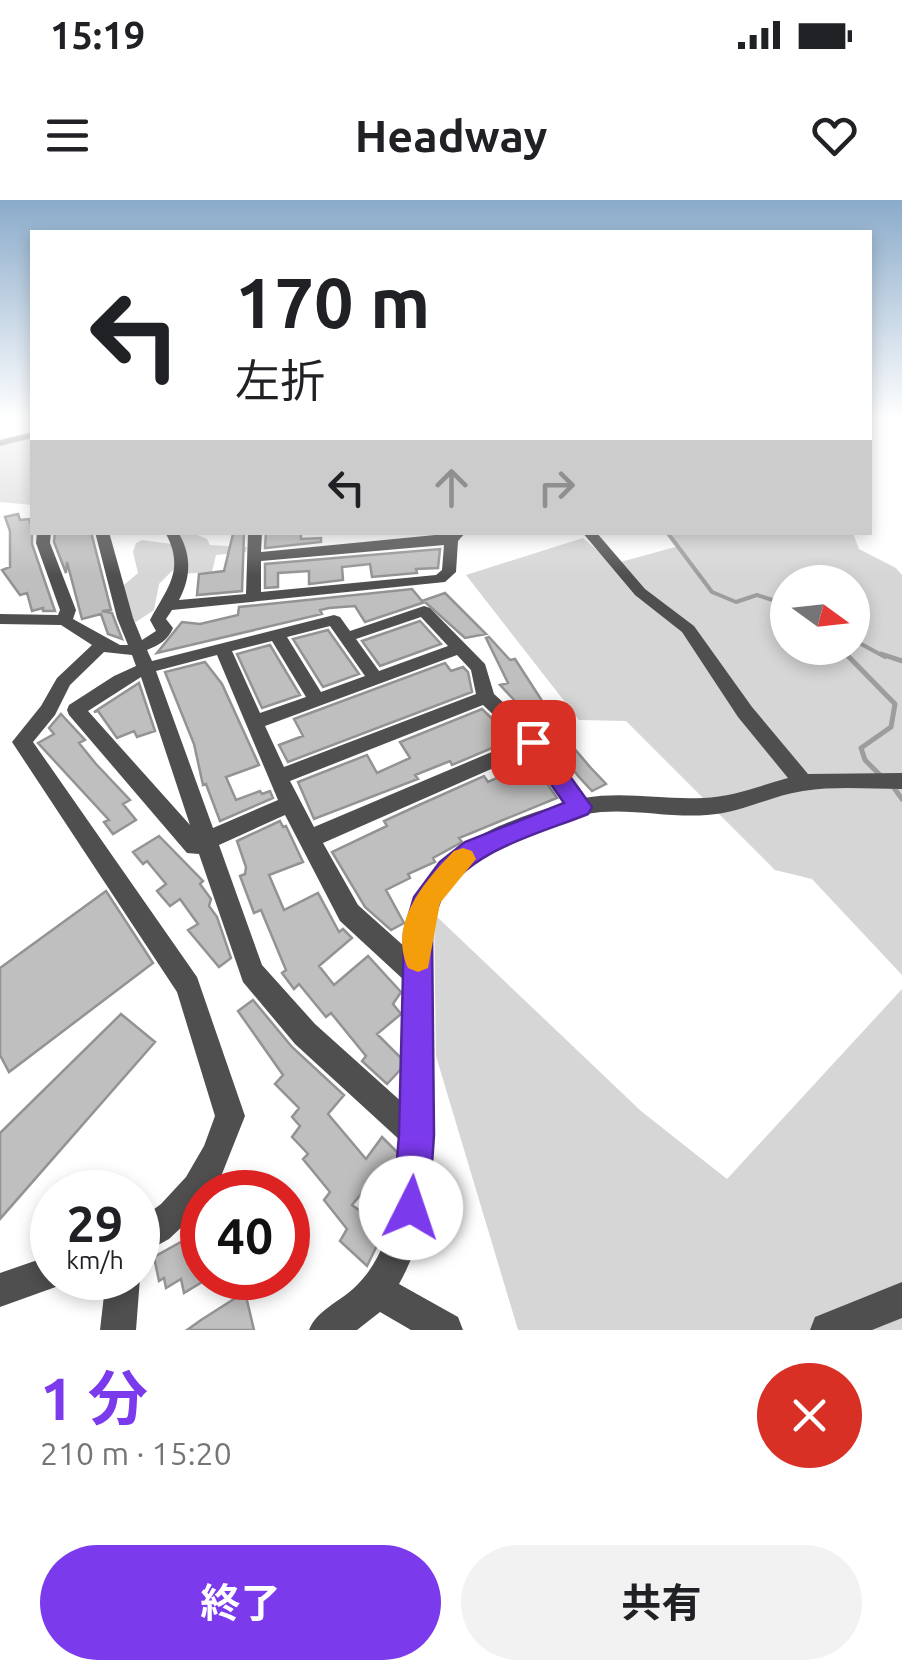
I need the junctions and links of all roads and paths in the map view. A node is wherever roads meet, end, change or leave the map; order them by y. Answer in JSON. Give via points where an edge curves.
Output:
{"nodes":[{"id":1,"x":44,"y":535,"type":"edge"},
{"id":2,"x":103,"y":535,"type":"edge"},
{"id":3,"x":172,"y":535,"type":"edge"},
{"id":4,"x":256,"y":535,"type":"edge"},
{"id":5,"x":591,"y":535,"type":"edge"},
{"id":6,"x":456,"y":536,"type":"edge"},
{"id":7,"x":256,"y":557,"type":"junction"},
{"id":8,"x":252,"y":597,"type":"junction"},
{"id":9,"x":168,"y":606,"type":"junction"},
{"id":10,"x":0,"y":619,"type":"edge"},
{"id":11,"x":64,"y":621,"type":"junction"},
{"id":12,"x":277,"y":635,"type":"junction"},
{"id":13,"x":347,"y":637,"type":"junction"},
{"id":14,"x":100,"y":647,"type":"junction"},
{"id":15,"x":462,"y":647,"type":"junction"},
{"id":16,"x":222,"y":648,"type":"junction"},
{"id":17,"x":140,"y":659,"type":"junction"},
{"id":18,"x":376,"y":679,"type":"junction"},
{"id":19,"x":486,"y":696,"type":"junction"},
{"id":20,"x":318,"y":700,"type":"junction"},
{"id":21,"x":253,"y":723,"type":"junction"},
{"id":22,"x":557,"y":732,"type":"dead end"},
{"id":23,"x":533,"y":742,"type":"junction"},
{"id":24,"x":278,"y":777,"type":"junction"},
{"id":25,"x":902,"y":781,"type":"edge"},
{"id":26,"x":804,"y":783,"type":"junction"},
{"id":27,"x":290,"y":804,"type":"junction"},
{"id":28,"x":580,"y":807,"type":"junction"},
{"id":29,"x":310,"y":839,"type":"junction"},
{"id":30,"x":206,"y":842,"type":"junction"},
{"id":31,"x":418,"y":976,"type":"junction"},
{"id":32,"x":417,"y":1135,"type":"junction"},
{"id":33,"x":160,"y":1227,"type":"edge"},
{"id":34,"x":30,"y":1280,"type":"edge"},
{"id":35,"x":0,"y":1290,"type":"edge"},
{"id":36,"x":377,"y":1290,"type":"junction"},
{"id":37,"x":121,"y":1300,"type":"edge"},
{"id":38,"x":902,"y":1300,"type":"edge"},
{"id":39,"x":118,"y":1330,"type":"edge"},
{"id":40,"x":327,"y":1330,"type":"edge"},
{"id":41,"x":444,"y":1330,"type":"edge"},
{"id":42,"x":828,"y":1330,"type":"edge"}],
"edges":[{"from":1,"to":11,"type":"street","via":[[68,610]]},
{"from":2,"to":17,"type":"street"},
{"from":3,"to":9,"type":"street","via":[[182,558]]},
{"from":4,"to":7,"type":"street"},
{"from":5,"to":26,"type":"street","via":[[640,592],[688,630]]},
{"from":6,"to":7,"type":"street"},
{"from":6,"to":8,"type":"street","via":[[449,572],[440,579]]},
{"from":7,"to":8,"type":"street"},
{"from":8,"to":9,"type":"street"},
{"from":9,"to":17,"type":"street","via":[[158,620],[165,634]]},
{"from":10,"to":11,"type":"street"},
{"from":11,"to":14,"type":"street"},
{"from":12,"to":13,"type":"street","via":[[334,620]]},
{"from":12,"to":16,"type":"street"},
{"from":12,"to":20,"type":"street"},
{"from":13,"to":15,"type":"street","via":[[424,611]]},
{"from":13,"to":18,"type":"street"},
{"from":14,"to":17,"type":"street"},
{"from":14,"to":33,"type":"street","via":[[63,682],[22,742],[188,986],[230,1116],[200,1190]]},
{"from":15,"to":18,"type":"street"},
{"from":15,"to":19,"type":"street","via":[[479,668]]},
{"from":16,"to":17,"type":"street"},
{"from":16,"to":21,"type":"street"},
{"from":17,"to":30,"type":"street"},
{"from":17,"to":30,"type":"street","via":[[76,710],[196,846]]},
{"from":18,"to":20,"type":"street"},
{"from":19,"to":23,"type":"street"},
{"from":19,"to":24,"type":"street"},
{"from":20,"to":21,"type":"street"},
{"from":21,"to":24,"type":"street"},
{"from":22,"to":23,"type":"street"},
{"from":23,"to":28,"type":"street"},
{"from":23,"to":29,"type":"street"},
{"from":24,"to":27,"type":"street"},
{"from":25,"to":26,"type":"street"},
{"from":26,"to":28,"type":"street","via":[[725,805]]},
{"from":27,"to":29,"type":"street"},
{"from":27,"to":30,"type":"street"},
{"from":28,"to":31,"type":"street","via":[[474,850],[450,870],[428,897],[418,932]]},
{"from":29,"to":31,"type":"street","via":[[349,914]]},
{"from":30,"to":32,"type":"street","via":[[252,972],[306,1034]]},
{"from":31,"to":32,"type":"street"},
{"from":32,"to":36,"type":"street","via":[[411,1208],[398,1256]]},
{"from":34,"to":35,"type":"street"},
{"from":36,"to":40,"type":"street"},
{"from":36,"to":41,"type":"street"},
{"from":37,"to":39,"type":"street"},
{"from":38,"to":42,"type":"street"}]}
